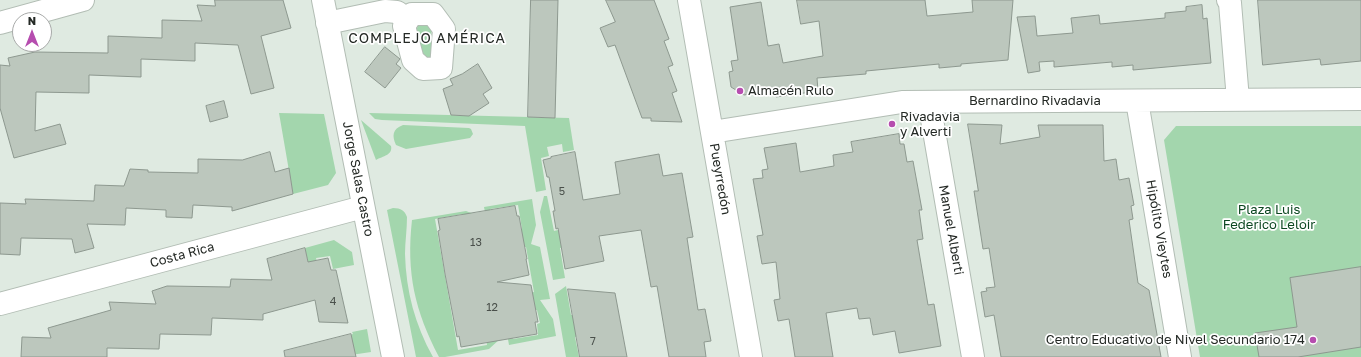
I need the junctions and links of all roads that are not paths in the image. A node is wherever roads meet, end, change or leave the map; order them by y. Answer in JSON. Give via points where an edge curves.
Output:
{"nodes":[{"id":1,"x":83,"y":0,"type":"edge"},
{"id":2,"x":323,"y":0,"type":"edge"},
{"id":3,"x":689,"y":0,"type":"edge"},
{"id":4,"x":1228,"y":0,"type":"edge"},
{"id":5,"x":408,"y":20,"type":"dead end"},
{"id":6,"x":0,"y":22,"type":"edge"},
{"id":7,"x":327,"y":23,"type":"junction"},
{"id":8,"x":1361,"y":99,"type":"edge"},
{"id":9,"x":1238,"y":100,"type":"junction"},
{"id":10,"x":1137,"y":101,"type":"junction"},
{"id":11,"x":929,"y":102,"type":"junction"},
{"id":12,"x":712,"y":132,"type":"junction"},
{"id":13,"x":363,"y":207,"type":"junction"},
{"id":14,"x":0,"y":304,"type":"edge"},
{"id":15,"x":393,"y":357,"type":"edge"},
{"id":16,"x":751,"y":357,"type":"edge"},
{"id":17,"x":973,"y":357,"type":"edge"},
{"id":18,"x":1180,"y":357,"type":"edge"}],
"edges":[{"from":1,"to":6,"type":"street"},
{"from":2,"to":7,"type":"street","name":"Jorge Salas Castro"},
{"from":3,"to":12,"type":"street","name":"Pueyrredón"},
{"from":4,"to":9,"type":"street"},
{"from":5,"to":7,"type":"street","via":[[397,12],[385,11]]},
{"from":7,"to":13,"type":"street","name":"Jorge Salas Castro"},
{"from":8,"to":9,"type":"street","name":"Bernardino Rivadavia"},
{"from":9,"to":10,"type":"street","name":"Bernardino Rivadavia"},
{"from":10,"to":11,"type":"street","name":"Bernardino Rivadavia"},
{"from":10,"to":18,"type":"street","name":"Hipólito Vieytes"},
{"from":11,"to":12,"type":"street","name":"Bernardino Rivadavia","via":[[902,102]]},
{"from":11,"to":17,"type":"street","name":"Manuel Alberti"},
{"from":12,"to":16,"type":"street","name":"Pueyrredón"},
{"from":13,"to":14,"type":"street","name":"Costa Rica"},
{"from":13,"to":15,"type":"street","name":"Jorge Salas Castro"}]}
